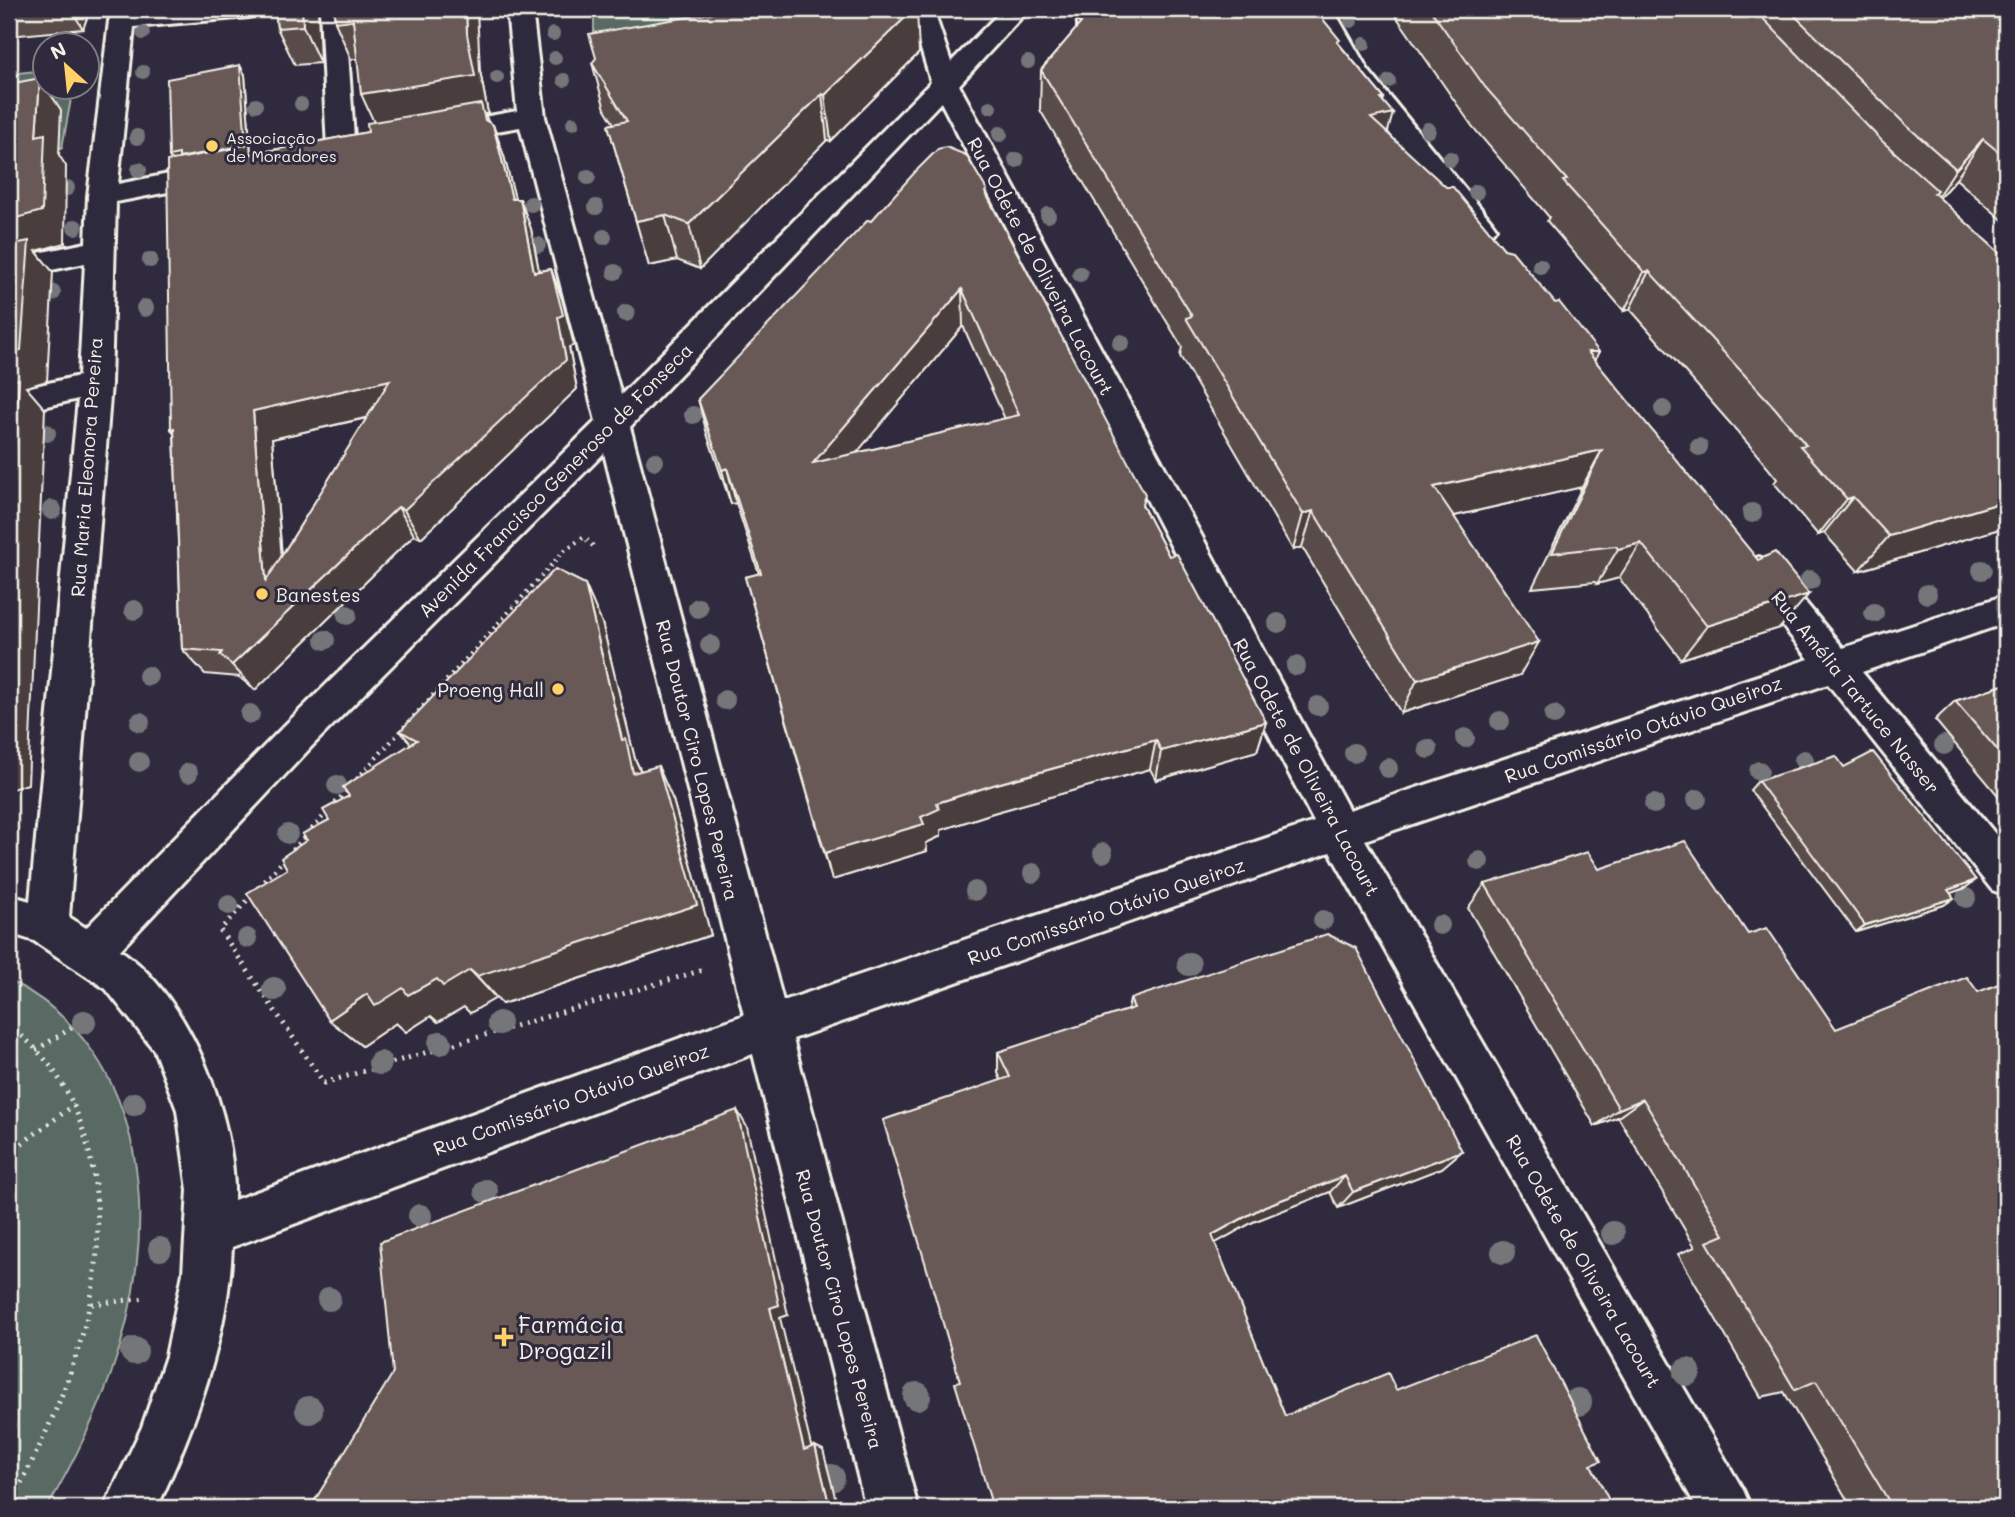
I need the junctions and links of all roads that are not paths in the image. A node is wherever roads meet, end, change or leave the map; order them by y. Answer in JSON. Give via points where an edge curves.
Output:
{"nodes":[{"id":1,"x":249,"y":9,"type":"edge"},
{"id":2,"x":332,"y":9,"type":"edge"},
{"id":3,"x":519,"y":9,"type":"edge"},
{"id":4,"x":921,"y":9,"type":"edge"},
{"id":5,"x":1017,"y":9,"type":"edge"},
{"id":6,"x":1321,"y":9,"type":"edge"},
{"id":7,"x":124,"y":15,"type":"edge"},
{"id":8,"x":945,"y":84,"type":"junction"},
{"id":9,"x":531,"y":117,"type":"junction"},
{"id":10,"x":248,"y":167,"type":"edge"},
{"id":11,"x":102,"y":196,"type":"junction"},
{"id":12,"x":1496,"y":246,"type":"edge"},
{"id":13,"x":99,"y":250,"type":"junction"},
{"id":14,"x":9,"y":269,"type":"edge"},
{"id":15,"x":94,"y":384,"type":"junction"},
{"id":16,"x":9,"y":403,"type":"edge"},
{"id":17,"x":613,"y":424,"type":"junction"},
{"id":18,"x":1739,"y":547,"type":"edge"},
{"id":19,"x":2006,"y":609,"type":"edge"},
{"id":20,"x":1835,"y":665,"type":"junction"},
{"id":21,"x":1339,"y":831,"type":"junction"},
{"id":22,"x":2006,"y":877,"type":"edge"},
{"id":23,"x":9,"y":914,"type":"edge"},
{"id":24,"x":48,"y":926,"type":"junction"},
{"id":25,"x":92,"y":950,"type":"junction"},
{"id":26,"x":766,"y":1028,"type":"junction"},
{"id":27,"x":213,"y":1231,"type":"junction"},
{"id":28,"x":131,"y":1508,"type":"edge"},
{"id":29,"x":892,"y":1508,"type":"edge"},
{"id":30,"x":1725,"y":1508,"type":"edge"}],
"edges":[{"from":1,"to":7,"type":"street"},
{"from":2,"to":9,"type":"street","via":[[341,149]]},
{"from":3,"to":9,"type":"street","name":"Rua Doutor Ciro Lopes Pereira"},
{"from":4,"to":8,"type":"street","name":"Rua Odete de Oliveira Lacourt"},
{"from":5,"to":8,"type":"street","name":"Avenida Francisco Generoso de Fonseca"},
{"from":6,"to":12,"type":"street","via":[[1356,73]]},
{"from":7,"to":11,"type":"street","name":"Rua Maria Eleonora Pereira"},
{"from":8,"to":17,"type":"street","name":"Avenida Francisco Generoso de Fonseca"},
{"from":8,"to":21,"type":"street","name":"Rua Odete de Oliveira Lacourt"},
{"from":9,"to":17,"type":"street","name":"Rua Doutor Ciro Lopes Pereira"},
{"from":10,"to":11,"type":"street"},
{"from":11,"to":13,"type":"street","name":"Rua Maria Eleonora Pereira"},
{"from":13,"to":14,"type":"street"},
{"from":13,"to":15,"type":"street","name":"Rua Maria Eleonora Pereira"},
{"from":15,"to":16,"type":"street"},
{"from":15,"to":24,"type":"street","name":"Rua Maria Eleonora Pereira"},
{"from":17,"to":25,"type":"street","name":"Avenida Francisco Generoso de Fonseca","via":[[299,735]]},
{"from":17,"to":26,"type":"street","name":"Rua Doutor Ciro Lopes Pereira"},
{"from":18,"to":20,"type":"street","name":"Rua Amélia Tartuce Nasser"},
{"from":19,"to":20,"type":"street","name":"Rua Comissário Otávio Queiroz"},
{"from":20,"to":21,"type":"street","name":"Rua Comissário Otávio Queiroz"},
{"from":20,"to":22,"type":"street","name":"Rua Amélia Tartuce Nasser"},
{"from":21,"to":26,"type":"street","name":"Rua Comissário Otávio Queiroz"},
{"from":21,"to":30,"type":"street","name":"Rua Odete de Oliveira Lacourt"},
{"from":23,"to":24,"type":"street"},
{"from":24,"to":25,"type":"street"},
{"from":25,"to":27,"type":"street","via":[[135,989],[170,1035],[195,1091],[210,1156]]},
{"from":26,"to":27,"type":"street","name":"Rua Comissário Otávio Queiroz"},
{"from":26,"to":29,"type":"street","name":"Rua Doutor Ciro Lopes Pereira"},
{"from":27,"to":28,"type":"street","via":[[192,1354],[170,1421]]}]}
